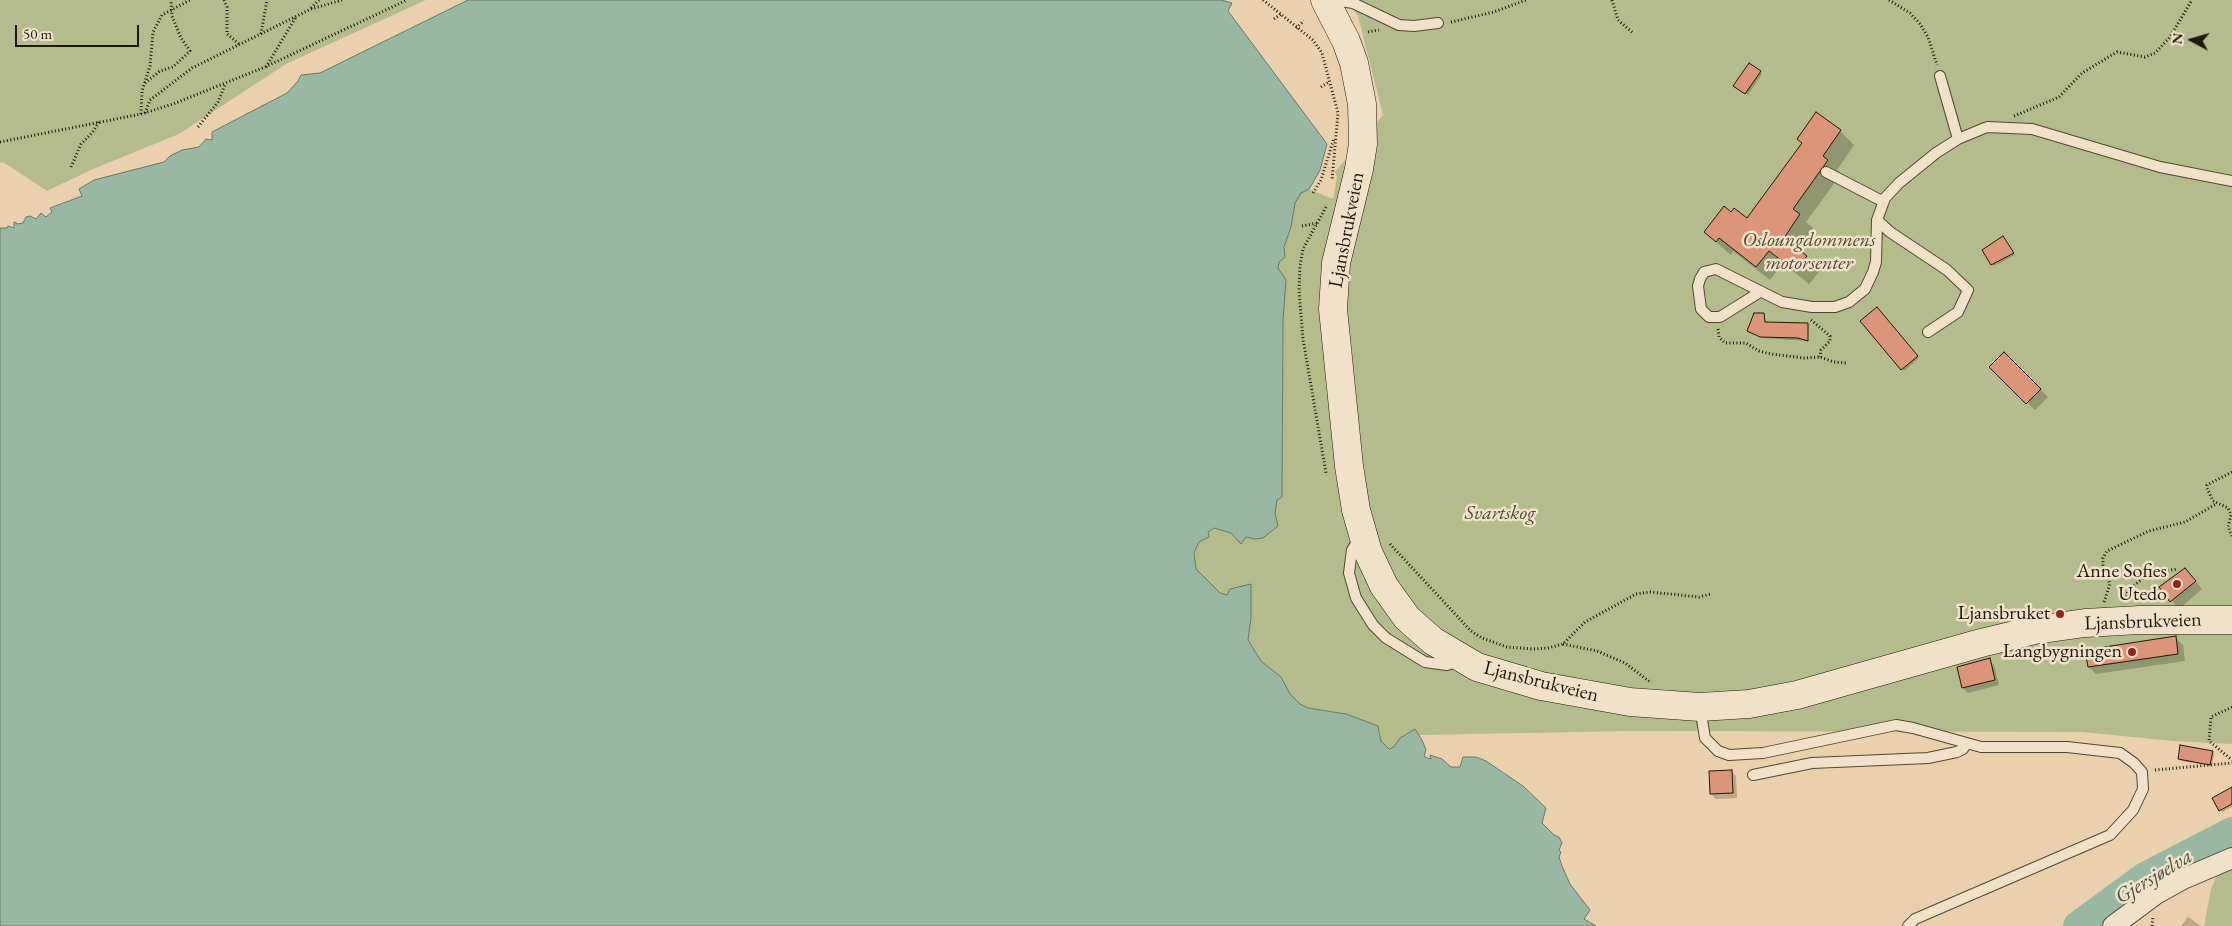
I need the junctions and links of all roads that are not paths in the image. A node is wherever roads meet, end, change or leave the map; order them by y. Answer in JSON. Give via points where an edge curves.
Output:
{"nodes":[{"id":1,"x":1325,"y":0,"type":"edge"},
{"id":2,"x":1334,"y":0,"type":"edge"},
{"id":3,"x":1438,"y":23,"type":"road end"},
{"id":4,"x":1940,"y":76,"type":"road end"},
{"id":5,"x":1958,"y":139,"type":"junction"},
{"id":6,"x":1826,"y":172,"type":"dead end"},
{"id":7,"x":2232,"y":181,"type":"edge"},
{"id":8,"x":1882,"y":201,"type":"junction"},
{"id":9,"x":1878,"y":220,"type":"junction"},
{"id":10,"x":1760,"y":292,"type":"junction"},
{"id":11,"x":1928,"y":332,"type":"dead end"},
{"id":12,"x":2232,"y":620,"type":"edge"},
{"id":13,"x":1700,"y":707,"type":"junction"},
{"id":14,"x":1966,"y":744,"type":"junction"},
{"id":15,"x":1753,"y":775,"type":"dead end"},
{"id":16,"x":2232,"y":858,"type":"edge"},
{"id":17,"x":1908,"y":926,"type":"edge"},
{"id":18,"x":2113,"y":926,"type":"edge"}],
"edges":[{"from":1,"to":13,"type":"main road","name":"Ljansbrukveien","via":[[1354,63],[1362,104],[1359,169],[1336,263],[1333,309],[1349,466],[1375,537],[1374,568],[1395,603],[1420,631],[1463,660],[1510,678],[1569,692],[1630,702]]},
{"from":2,"to":3,"type":"lane","via":[[1360,6],[1399,25]]},
{"from":4,"to":5,"type":"lane"},
{"from":5,"to":7,"type":"lane","via":[[1987,127],[2032,129],[2160,167]]},
{"from":5,"to":8,"type":"lane","via":[[1899,183]]},
{"from":6,"to":8,"type":"lane"},
{"from":8,"to":9,"type":"lane"},
{"from":9,"to":10,"type":"lane","via":[[1876,262],[1870,282],[1849,302],[1835,307],[1806,306],[1782,302]]},
{"from":9,"to":11,"type":"lane","via":[[1890,232],[1947,270],[1968,290],[1958,312]]},
{"from":10,"to":10,"type":"lane","via":[[1716,269],[1710,269],[1700,278],[1701,309],[1709,317],[1720,317]]},
{"from":12,"to":13,"type":"main road","name":"Ljansbrukveien","via":[[2117,621],[2063,626],[2010,635],[1769,701]]},
{"from":13,"to":14,"type":"lane","via":[[1705,738],[1718,751],[1729,754],[1763,753],[1896,726]]},
{"from":14,"to":15,"type":"lane","via":[[1957,752],[1928,758],[1812,763]]},
{"from":14,"to":17,"type":"lane","via":[[1981,747],[2067,747],[2120,754],[2142,772],[2143,789],[2133,810],[2110,835],[1914,919]]},
{"from":16,"to":18,"type":"street","via":[[2156,894]]}]}
